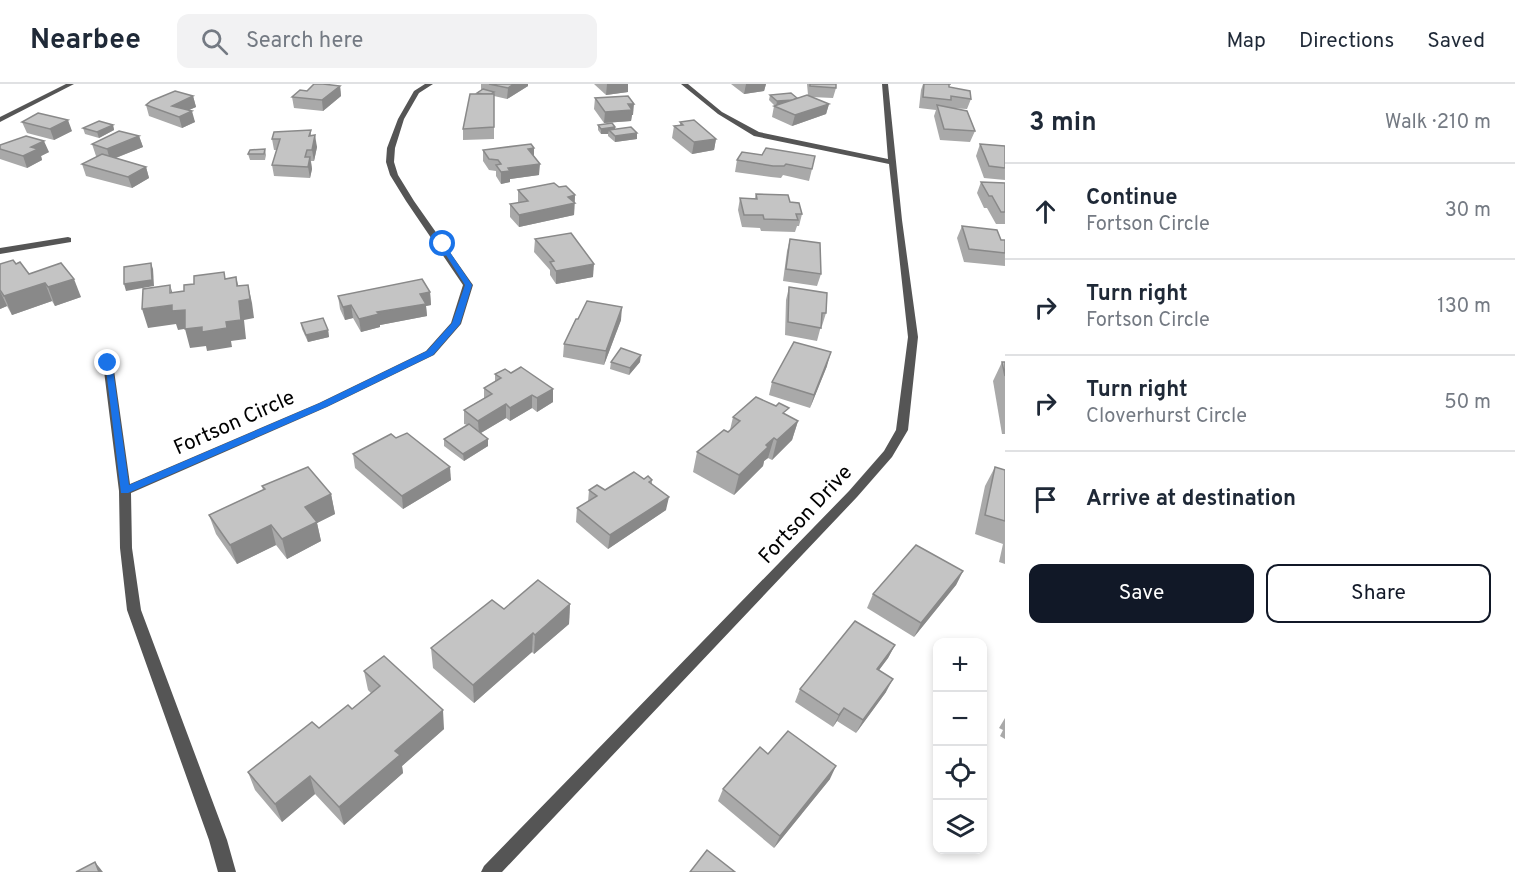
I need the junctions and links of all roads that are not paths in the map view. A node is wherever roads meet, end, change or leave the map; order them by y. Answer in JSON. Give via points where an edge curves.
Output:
{"nodes":[{"id":1,"x":71,"y":84,"type":"edge"},
{"id":2,"x":430,"y":84,"type":"edge"},
{"id":3,"x":684,"y":84,"type":"edge"},
{"id":4,"x":885,"y":84,"type":"edge"},
{"id":5,"x":0,"y":120,"type":"edge"},
{"id":6,"x":892,"y":162,"type":"junction"},
{"id":7,"x":68,"y":240,"type":"dead end"},
{"id":8,"x":0,"y":251,"type":"edge"},
{"id":9,"x":108,"y":363,"type":"dead end"},
{"id":10,"x":125,"y":491,"type":"junction"},
{"id":11,"x":227,"y":872,"type":"edge"},
{"id":12,"x":490,"y":872,"type":"edge"}],
"edges":[{"from":1,"to":5,"type":"street"},
{"from":2,"to":10,"type":"street","name":"Fortson Circle","via":[[416,92],[401,119],[390,162],[410,201],[468,285],[456,324],[430,353],[323,405]]},
{"from":3,"to":6,"type":"street","via":[[720,113],[757,134]]},
{"from":4,"to":6,"type":"street","name":"Fortson Drive"},
{"from":6,"to":12,"type":"street","name":"Fortson Drive","via":[[913,337],[902,430],[888,454]]},
{"from":7,"to":8,"type":"street"},
{"from":9,"to":10,"type":"street"},
{"from":10,"to":11,"type":"street","via":[[126,548],[134,610]]}]}
